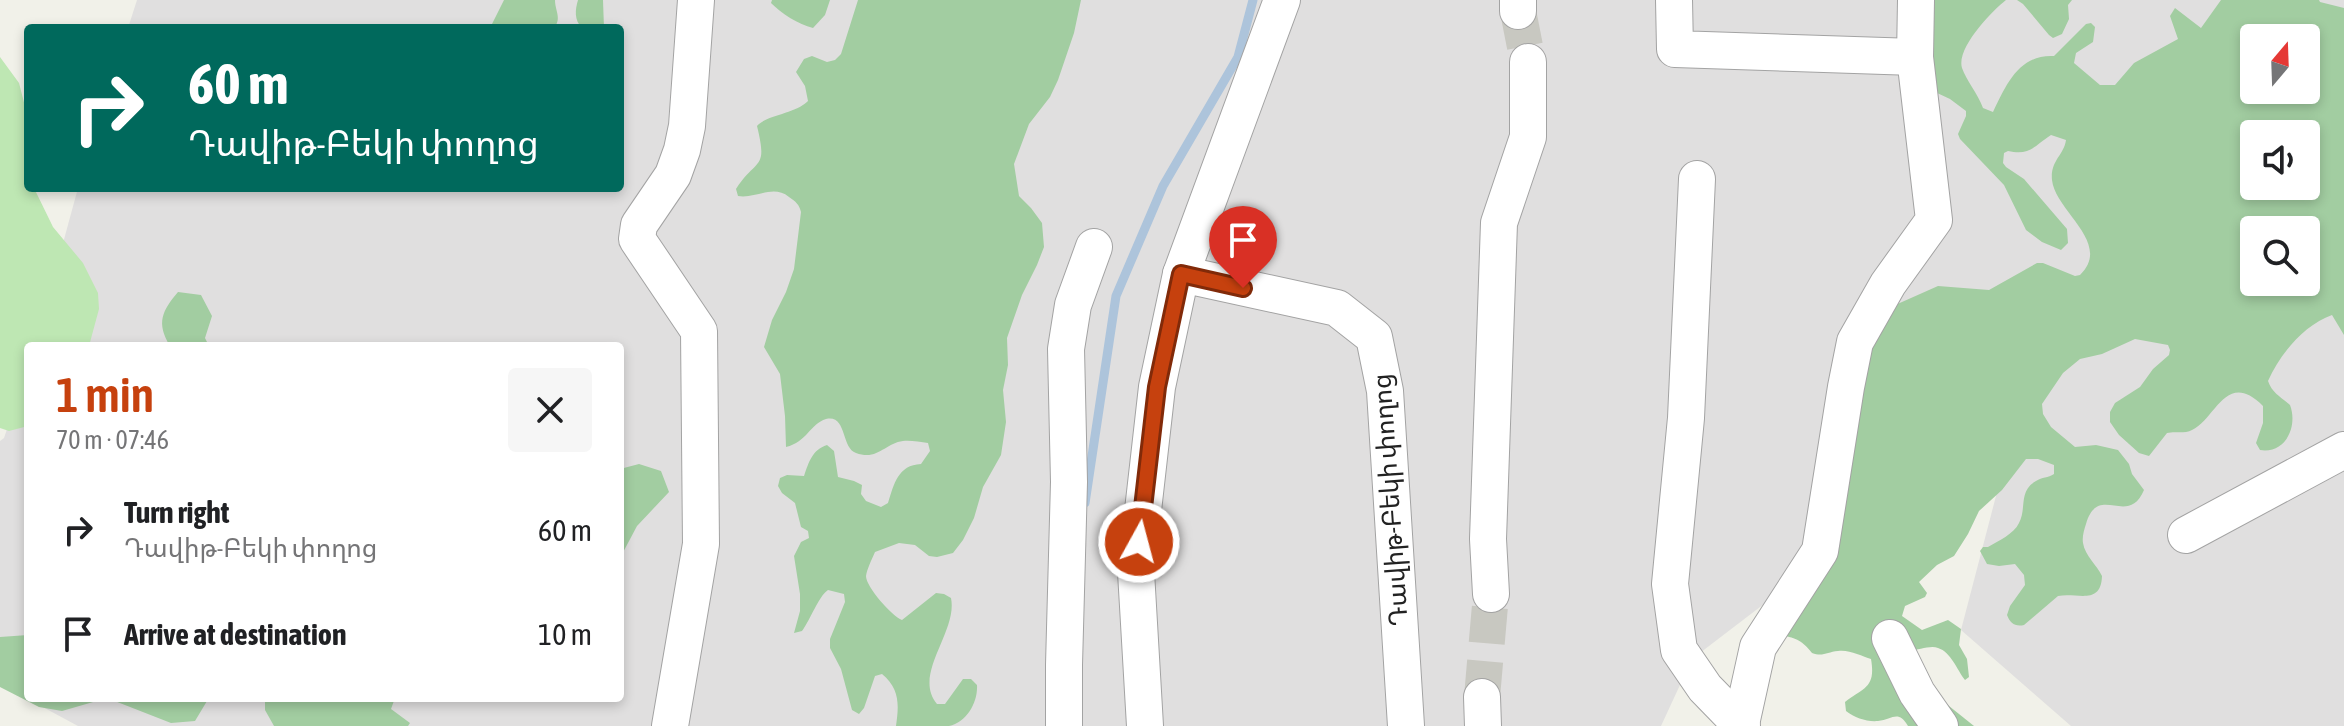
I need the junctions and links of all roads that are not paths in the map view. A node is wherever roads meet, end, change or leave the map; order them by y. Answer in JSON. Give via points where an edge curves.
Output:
{"nodes":[{"id":1,"x":696,"y":0,"type":"edge"},
{"id":2,"x":1282,"y":0,"type":"edge"},
{"id":3,"x":1674,"y":0,"type":"edge"},
{"id":4,"x":1916,"y":0,"type":"edge"},
{"id":5,"x":1915,"y":57,"type":"junction"},
{"id":6,"x":1528,"y":62,"type":"tunnel mouth"},
{"id":7,"x":1697,"y":179,"type":"dead end"},
{"id":8,"x":1094,"y":247,"type":"dead end"},
{"id":9,"x":1181,"y":274,"type":"junction"},
{"id":10,"x":2344,"y":450,"type":"edge"},
{"id":11,"x":2186,"y":535,"type":"dead end"},
{"id":12,"x":1491,"y":594,"type":"tunnel mouth"},
{"id":13,"x":1890,"y":638,"type":"dead end"},
{"id":14,"x":1741,"y":725,"type":"edge"},
{"id":15,"x":670,"y":726,"type":"edge"},
{"id":16,"x":1064,"y":726,"type":"edge"},
{"id":17,"x":1145,"y":726,"type":"edge"},
{"id":18,"x":1406,"y":726,"type":"edge"},
{"id":19,"x":1940,"y":726,"type":"edge"}],
"edges":[{"from":1,"to":15,"type":"street","via":[[682,150],[673,175],[639,225],[637,239],[699,331],[701,544]]},
{"from":2,"to":9,"type":"street"},
{"from":3,"to":5,"type":"street","via":[[1675,49]]},
{"from":4,"to":5,"type":"street"},
{"from":5,"to":14,"type":"street","via":[[1934,220],[1855,342],[1820,551],[1758,647]]},
{"from":6,"to":12,"type":"street","via":[[1528,137],[1499,223]]},
{"from":7,"to":14,"type":"street","via":[[1686,418],[1670,584],[1679,650],[1705,688]]},
{"from":8,"to":16,"type":"street","via":[[1073,305],[1066,349]]},
{"from":9,"to":17,"type":"street","via":[[1157,387],[1136,572]]},
{"from":9,"to":18,"type":"street","name":"Դավիթ-Բեկի փողոց","via":[[1337,308],[1374,337],[1385,391]]},
{"from":10,"to":11,"type":"street"},
{"from":13,"to":19,"type":"street"}]}
